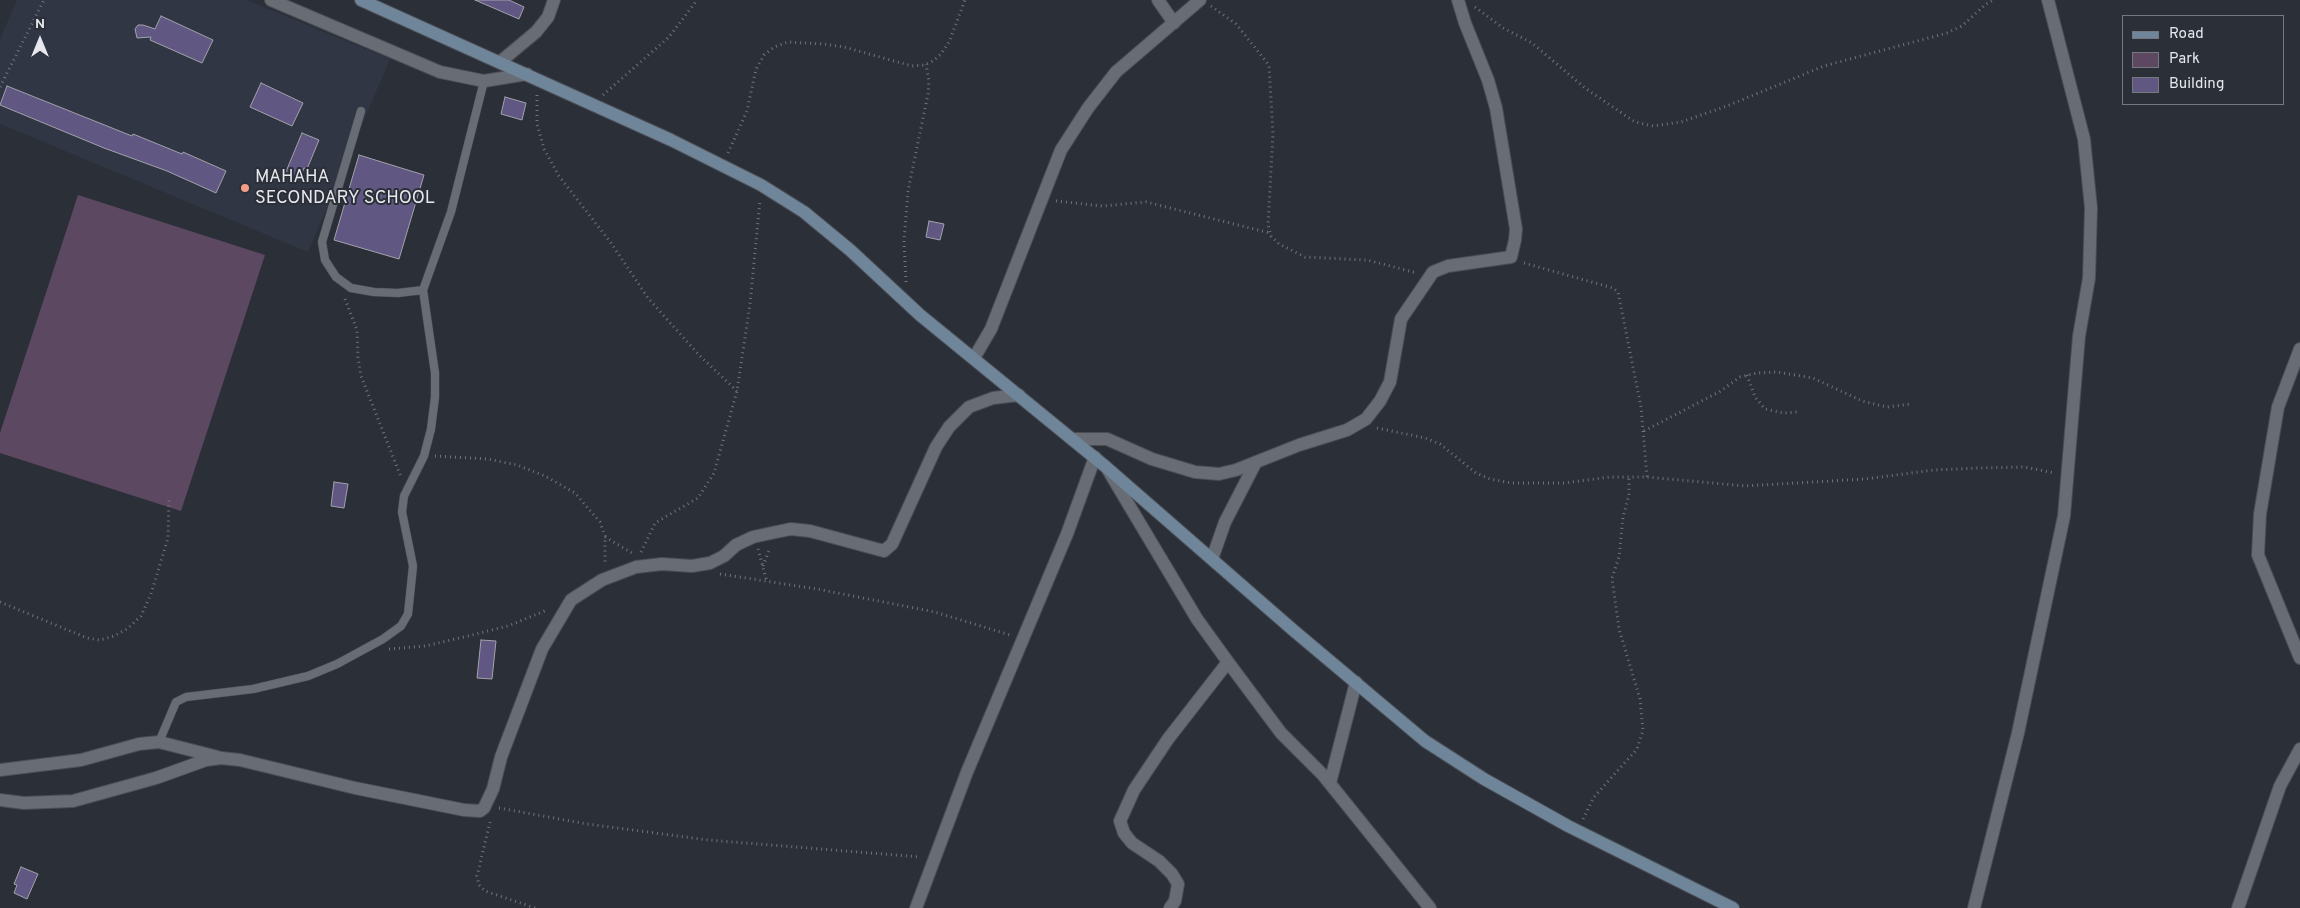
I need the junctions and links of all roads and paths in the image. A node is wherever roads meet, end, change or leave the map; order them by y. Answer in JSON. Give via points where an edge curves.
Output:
{"nodes":[{"id":1,"x":44,"y":0,"type":"edge"},
{"id":2,"x":271,"y":0,"type":"edge"},
{"id":3,"x":361,"y":0,"type":"edge"},
{"id":4,"x":554,"y":0,"type":"edge"},
{"id":5,"x":697,"y":0,"type":"edge"},
{"id":6,"x":965,"y":0,"type":"edge"},
{"id":7,"x":1158,"y":0,"type":"edge"},
{"id":8,"x":1458,"y":0,"type":"edge"},
{"id":9,"x":1994,"y":0,"type":"edge"},
{"id":10,"x":2048,"y":0,"type":"edge"},
{"id":11,"x":1205,"y":2,"type":"edge"},
{"id":12,"x":1471,"y":4,"type":"dead end"},
{"id":13,"x":1174,"y":23,"type":"junction"},
{"id":14,"x":500,"y":62,"type":"junction"},
{"id":15,"x":926,"y":64,"type":"junction"},
{"id":16,"x":533,"y":77,"type":"junction"},
{"id":17,"x":484,"y":81,"type":"junction"},
{"id":18,"x":0,"y":87,"type":"edge"},
{"id":19,"x":592,"y":103,"type":"junction"},
{"id":20,"x":361,"y":111,"type":"dead end"},
{"id":21,"x":722,"y":166,"type":"junction"},
{"id":22,"x":761,"y":185,"type":"junction"},
{"id":23,"x":1043,"y":199,"type":"junction"},
{"id":24,"x":1271,"y":233,"type":"junction"},
{"id":25,"x":1511,"y":257,"type":"junction"},
{"id":26,"x":336,"y":277,"type":"junction"},
{"id":27,"x":1429,"y":277,"type":"junction"},
{"id":28,"x":423,"y":290,"type":"junction"},
{"id":29,"x":907,"y":302,"type":"junction"},
{"id":30,"x":2300,"y":349,"type":"edge"},
{"id":31,"x":974,"y":358,"type":"junction"},
{"id":32,"x":1747,"y":375,"type":"junction"},
{"id":33,"x":737,"y":392,"type":"junction"},
{"id":34,"x":1019,"y":396,"type":"junction"},
{"id":35,"x":1911,"y":404,"type":"dead end"},
{"id":36,"x":1798,"y":412,"type":"dead end"},
{"id":37,"x":1356,"y":425,"type":"junction"},
{"id":38,"x":1644,"y":431,"type":"junction"},
{"id":39,"x":1072,"y":439,"type":"junction"},
{"id":40,"x":424,"y":456,"type":"junction"},
{"id":41,"x":1095,"y":457,"type":"junction"},
{"id":42,"x":1256,"y":462,"type":"junction"},
{"id":43,"x":1106,"y":467,"type":"junction"},
{"id":44,"x":2067,"y":476,"type":"junction"},
{"id":45,"x":1630,"y":477,"type":"junction"},
{"id":46,"x":1647,"y":477,"type":"junction"},
{"id":47,"x":407,"y":491,"type":"junction"},
{"id":48,"x":169,"y":500,"type":"dead end"},
{"id":49,"x":754,"y":536,"type":"junction"},
{"id":50,"x":639,"y":556,"type":"dead end"},
{"id":51,"x":1212,"y":559,"type":"junction"},
{"id":52,"x":719,"y":574,"type":"dead end"},
{"id":53,"x":602,"y":580,"type":"junction"},
{"id":54,"x":767,"y":582,"type":"junction"},
{"id":55,"x":571,"y":600,"type":"junction"},
{"id":56,"x":0,"y":602,"type":"edge"},
{"id":57,"x":1022,"y":639,"type":"junction"},
{"id":58,"x":364,"y":650,"type":"junction"},
{"id":59,"x":2300,"y":658,"type":"edge"},
{"id":60,"x":1228,"y":662,"type":"junction"},
{"id":61,"x":1356,"y":682,"type":"junction"},
{"id":62,"x":159,"y":742,"type":"junction"},
{"id":63,"x":2300,"y":749,"type":"edge"},
{"id":64,"x":221,"y":758,"type":"junction"},
{"id":65,"x":0,"y":770,"type":"edge"},
{"id":66,"x":1330,"y":783,"type":"junction"},
{"id":67,"x":0,"y":800,"type":"edge"},
{"id":68,"x":490,"y":803,"type":"junction"},
{"id":69,"x":1578,"y":831,"type":"junction"},
{"id":70,"x":935,"y":858,"type":"junction"},
{"id":71,"x":535,"y":908,"type":"edge"},
{"id":72,"x":916,"y":908,"type":"edge"},
{"id":73,"x":1170,"y":908,"type":"edge"},
{"id":74,"x":1430,"y":908,"type":"edge"},
{"id":75,"x":1733,"y":908,"type":"edge"},
{"id":76,"x":1974,"y":908,"type":"edge"},
{"id":77,"x":2238,"y":908,"type":"edge"}],
"edges":[{"from":1,"to":18,"type":"path"},
{"from":2,"to":17,"type":"street","via":[[440,72]]},
{"from":3,"to":14,"type":"main road"},
{"from":4,"to":14,"type":"street","via":[[548,18],[536,32]]},
{"from":5,"to":19,"type":"path","via":[[669,37]]},
{"from":6,"to":15,"type":"path","via":[[950,42],[941,54]]},
{"from":7,"to":13,"type":"street"},
{"from":8,"to":25,"type":"street","via":[[1488,80],[1498,117],[1516,229]]},
{"from":9,"to":12,"type":"path","via":[[1962,26],[1946,33],[1824,66],[1727,106],[1681,122],[1653,126],[1635,122],[1585,88],[1532,43],[1503,28]]},
{"from":10,"to":44,"type":"street","via":[[2084,140],[2091,208],[2089,278],[2079,336]]},
{"from":11,"to":13,"type":"street"},
{"from":11,"to":24,"type":"path","via":[[1236,24],[1269,65],[1273,134],[1268,210]]},
{"from":13,"to":23,"type":"street","via":[[1116,72],[1088,108],[1061,150]]},
{"from":14,"to":16,"type":"main road"},
{"from":15,"to":21,"type":"path","via":[[912,66],[824,44],[788,42],[774,47],[764,55],[756,69],[747,111]]},
{"from":15,"to":29,"type":"path","via":[[928,94],[908,191],[904,241]]},
{"from":16,"to":17,"type":"street"},
{"from":16,"to":19,"type":"main road"},
{"from":16,"to":33,"type":"path","via":[[537,124],[544,148],[559,176],[611,243],[648,298]]},
{"from":17,"to":28,"type":"lane","via":[[451,212]]},
{"from":19,"to":21,"type":"main road"},
{"from":20,"to":26,"type":"lane","via":[[322,242],[325,260]]},
{"from":21,"to":22,"type":"main road"},
{"from":22,"to":29,"type":"main road","via":[[804,212]]},
{"from":22,"to":33,"type":"path","via":[[750,304]]},
{"from":23,"to":24,"type":"path","via":[[1102,206],[1146,202]]},
{"from":23,"to":31,"type":"street","via":[[992,329]]},
{"from":24,"to":27,"type":"path","via":[[1279,244],[1305,257],[1367,260]]},
{"from":25,"to":27,"type":"street","via":[[1448,266]]},
{"from":25,"to":38,"type":"path","via":[[1618,292]]},
{"from":26,"to":28,"type":"lane","via":[[351,288],[374,292]]},
{"from":26,"to":47,"type":"path","via":[[356,324],[361,376]]},
{"from":27,"to":37,"type":"street","via":[[1401,319],[1390,382],[1366,419]]},
{"from":28,"to":40,"type":"lane","via":[[435,373],[431,429]]},
{"from":29,"to":31,"type":"main road"},
{"from":30,"to":59,"type":"street","via":[[2278,407],[2260,514],[2258,555]]},
{"from":31,"to":34,"type":"main road"},
{"from":32,"to":35,"type":"path","via":[[1777,372],[1813,378],[1862,401],[1888,407]]},
{"from":32,"to":36,"type":"path","via":[[1755,398],[1765,409]]},
{"from":32,"to":38,"type":"path"},
{"from":33,"to":50,"type":"path","via":[[714,473],[698,498],[655,523]]},
{"from":34,"to":39,"type":"main road"},
{"from":34,"to":49,"type":"street","via":[[993,398],[970,406],[949,427],[936,447],[888,549],[874,550],[834,536],[791,529]]},
{"from":37,"to":42,"type":"street"},
{"from":37,"to":45,"type":"path","via":[[1425,438],[1440,444],[1476,473],[1497,481],[1555,484]]},
{"from":38,"to":46,"type":"path"},
{"from":39,"to":41,"type":"main road"},
{"from":39,"to":42,"type":"street","via":[[1107,439],[1152,459],[1195,472],[1219,474]]},
{"from":40,"to":47,"type":"lane"},
{"from":40,"to":53,"type":"path","via":[[488,459],[517,465],[575,493],[600,522],[605,536],[606,560]]},
{"from":41,"to":43,"type":"main road"},
{"from":41,"to":57,"type":"street"},
{"from":42,"to":51,"type":"street","via":[[1225,522]]},
{"from":43,"to":51,"type":"main road"},
{"from":43,"to":60,"type":"street","via":[[1197,618]]},
{"from":44,"to":46,"type":"path","via":[[2025,467],[1977,468],[1934,470],[1865,480],[1745,486]]},
{"from":44,"to":76,"type":"street","via":[[2064,516],[2038,644]]},
{"from":45,"to":46,"type":"path"},
{"from":45,"to":69,"type":"path","via":[[1619,557],[1612,578],[1619,629],[1640,699],[1644,730],[1638,749],[1594,797]]},
{"from":47,"to":58,"type":"lane","via":[[402,512],[413,566],[408,614],[401,626]]},
{"from":48,"to":56,"type":"path","via":[[168,538],[151,594],[141,616],[127,629],[107,638],[87,638]]},
{"from":49,"to":53,"type":"street","via":[[710,563],[636,568]]},
{"from":49,"to":54,"type":"path"},
{"from":51,"to":61,"type":"main road"},
{"from":52,"to":54,"type":"path"},
{"from":53,"to":55,"type":"street"},
{"from":54,"to":57,"type":"path","via":[[935,612]]},
{"from":55,"to":58,"type":"path","via":[[508,626],[464,637],[425,646]]},
{"from":55,"to":68,"type":"street","via":[[542,649],[512,726]]},
{"from":57,"to":70,"type":"street"},
{"from":58,"to":62,"type":"lane","via":[[308,676],[281,684],[186,697],[176,702]]},
{"from":60,"to":66,"type":"street","via":[[1281,734]]},
{"from":60,"to":73,"type":"street","via":[[1168,739],[1134,790],[1120,822],[1132,843],[1159,861],[1178,884],[1175,901]]},
{"from":61,"to":66,"type":"street"},
{"from":61,"to":69,"type":"main road","via":[[1447,755]]},
{"from":62,"to":64,"type":"street"},
{"from":62,"to":65,"type":"street","via":[[139,744],[81,760]]},
{"from":63,"to":77,"type":"street","via":[[2280,786]]},
{"from":64,"to":67,"type":"street","via":[[73,801],[24,803]]},
{"from":64,"to":68,"type":"street","via":[[464,810],[480,811]]},
{"from":66,"to":74,"type":"street"},
{"from":68,"to":70,"type":"path","via":[[587,824],[708,840]]},
{"from":68,"to":71,"type":"path","via":[[490,818],[477,876],[479,885],[486,891]]},
{"from":69,"to":75,"type":"main road"},
{"from":70,"to":72,"type":"street"}]}
